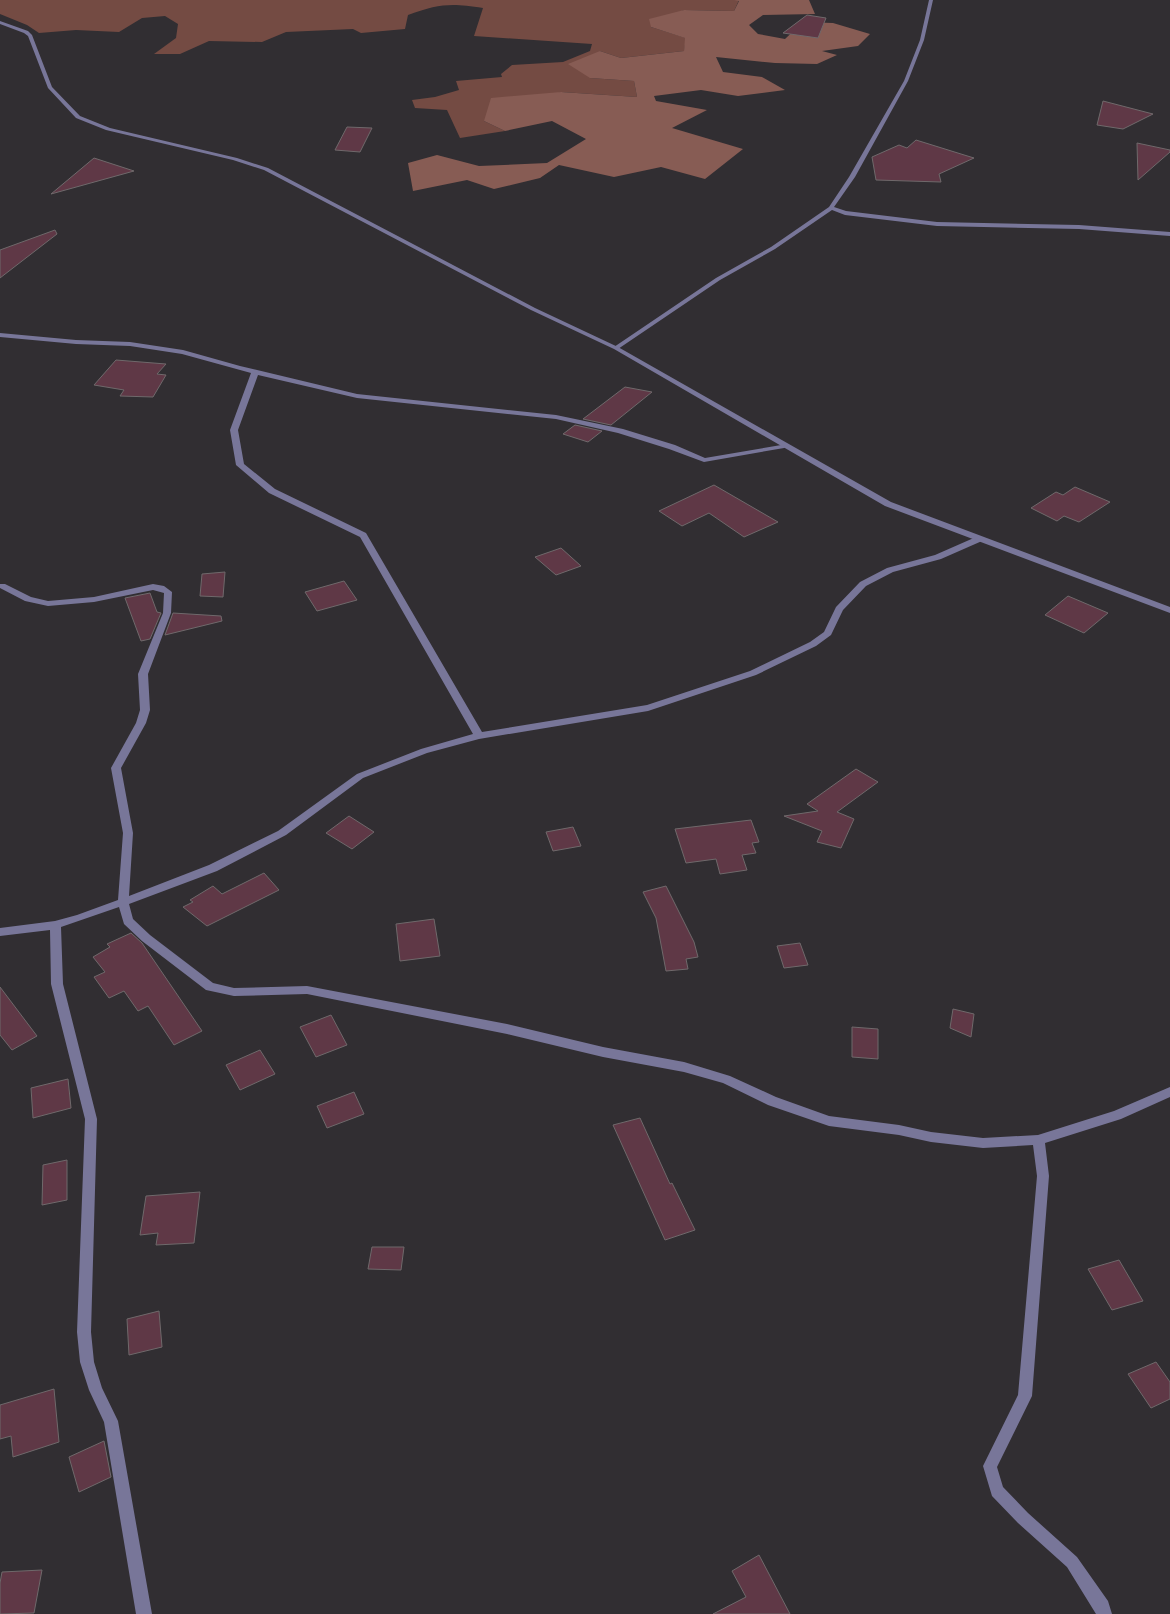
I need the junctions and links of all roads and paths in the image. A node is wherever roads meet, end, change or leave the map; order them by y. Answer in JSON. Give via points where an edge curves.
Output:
{"nodes":[{"id":1,"x":931,"y":0,"type":"edge"},
{"id":2,"x":0,"y":22,"type":"edge"},
{"id":3,"x":831,"y":208,"type":"junction"},
{"id":4,"x":1170,"y":234,"type":"edge"},
{"id":5,"x":0,"y":335,"type":"edge"},
{"id":6,"x":616,"y":348,"type":"junction"},
{"id":7,"x":255,"y":372,"type":"junction"},
{"id":8,"x":784,"y":446,"type":"junction"},
{"id":9,"x":980,"y":539,"type":"junction"},
{"id":10,"x":2,"y":586,"type":"dead end"},
{"id":11,"x":1170,"y":610,"type":"edge"},
{"id":12,"x":479,"y":736,"type":"junction"},
{"id":13,"x":123,"y":901,"type":"junction"},
{"id":14,"x":56,"y":925,"type":"junction"},
{"id":15,"x":0,"y":932,"type":"edge"},
{"id":16,"x":1170,"y":1092,"type":"edge"},
{"id":17,"x":1038,"y":1140,"type":"junction"},
{"id":18,"x":144,"y":1614,"type":"edge"},
{"id":19,"x":1104,"y":1614,"type":"edge"}],
"edges":[{"from":1,"to":3,"type":"street","via":[[922,40],[906,81]]},
{"from":2,"to":6,"type":"street","via":[[30,36],[54,95],[78,117],[108,130],[235,159],[266,170],[533,309]]},
{"from":3,"to":4,"type":"street","via":[[845,213],[937,224],[1079,227]]},
{"from":3,"to":6,"type":"street"},
{"from":5,"to":7,"type":"street","via":[[130,344],[183,352]]},
{"from":6,"to":8,"type":"street"},
{"from":7,"to":8,"type":"street","via":[[357,396],[584,422],[672,447],[704,460]]},
{"from":7,"to":12,"type":"street","via":[[234,430],[240,465],[272,491],[363,535]]},
{"from":8,"to":9,"type":"street","via":[[888,504]]},
{"from":9,"to":11,"type":"street"},
{"from":9,"to":12,"type":"street","via":[[938,557],[890,570],[863,584],[840,609],[828,633],[813,644],[753,673],[648,708]]},
{"from":10,"to":13,"type":"street","via":[[50,605],[153,587],[168,592],[167,613],[143,674],[145,710],[116,768],[128,833]]},
{"from":12,"to":13,"type":"street","via":[[424,751],[360,776],[282,833],[213,868]]},
{"from":13,"to":14,"type":"street"},
{"from":13,"to":17,"type":"street","via":[[128,921],[210,987],[234,992],[307,990],[684,1067],[726,1079],[772,1101],[829,1122],[983,1143]]},
{"from":14,"to":15,"type":"street"},
{"from":14,"to":18,"type":"street","via":[[57,984],[90,1119],[84,1332],[87,1362],[111,1421]]},
{"from":16,"to":17,"type":"street","via":[[1116,1115]]},
{"from":17,"to":19,"type":"street","via":[[1043,1176],[1025,1396],[990,1466],[997,1491],[1072,1562]]}]}
